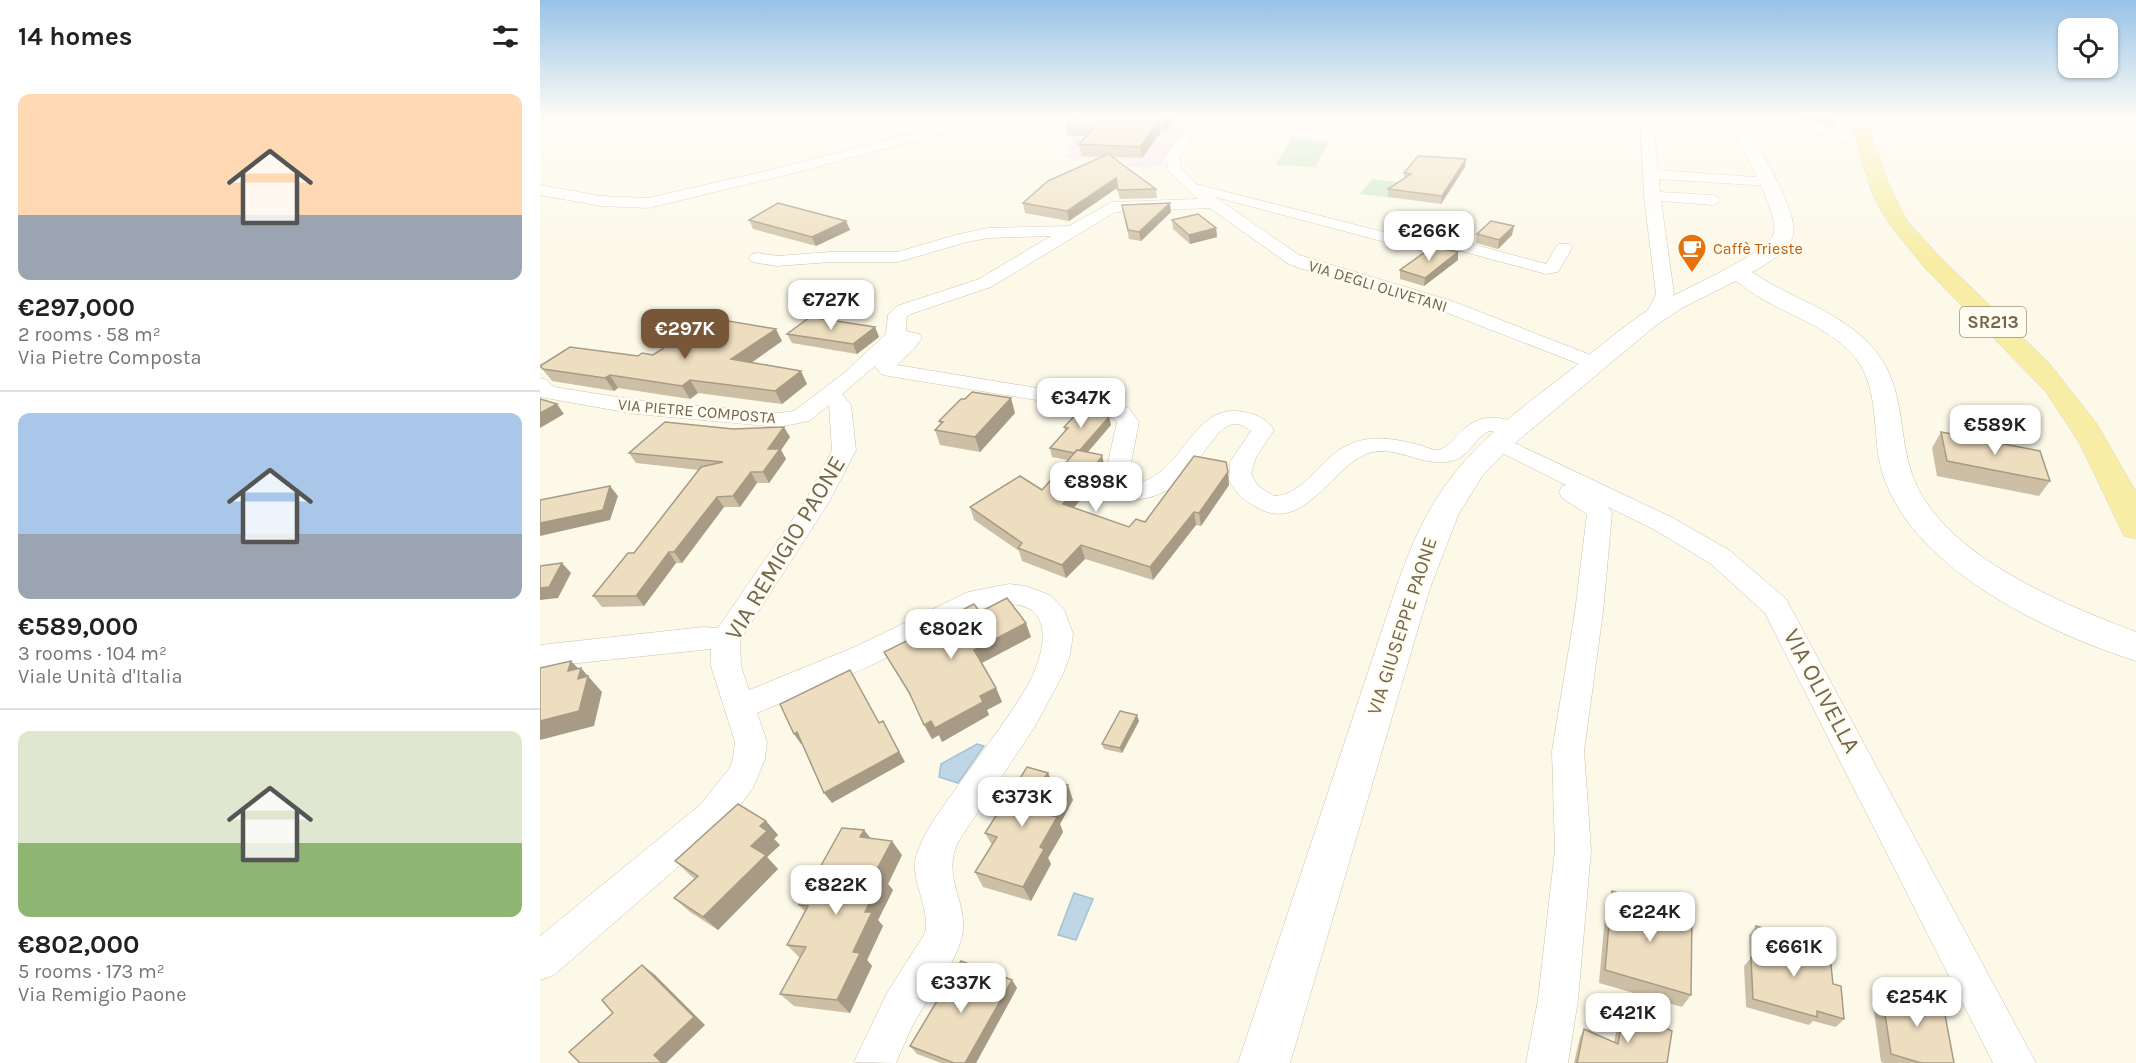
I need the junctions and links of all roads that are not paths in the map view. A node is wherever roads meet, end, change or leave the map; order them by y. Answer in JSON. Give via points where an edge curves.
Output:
{"nodes":[{"id":1,"x":805,"y":166,"type":"edge"},
{"id":2,"x":1173,"y":166,"type":"edge"},
{"id":3,"x":1650,"y":166,"type":"edge"},
{"id":4,"x":1760,"y":166,"type":"edge"},
{"id":5,"x":1872,"y":166,"type":"edge"},
{"id":6,"x":1651,"y":174,"type":"junction"},
{"id":7,"x":1768,"y":182,"type":"junction"},
{"id":8,"x":1192,"y":188,"type":"junction"},
{"id":9,"x":540,"y":190,"type":"edge"},
{"id":10,"x":1652,"y":196,"type":"junction"},
{"id":11,"x":1713,"y":200,"type":"dead end"},
{"id":12,"x":1213,"y":203,"type":"junction"},
{"id":13,"x":1069,"y":231,"type":"junction"},
{"id":14,"x":1564,"y":248,"type":"dead end"},
{"id":15,"x":758,"y":258,"type":"dead end"},
{"id":16,"x":1735,"y":271,"type":"junction"},
{"id":17,"x":1662,"y":278,"type":"junction"},
{"id":18,"x":1694,"y":292,"type":"junction"},
{"id":19,"x":1655,"y":314,"type":"junction"},
{"id":20,"x":1809,"y":314,"type":"junction"},
{"id":21,"x":896,"y":336,"type":"junction"},
{"id":22,"x":1594,"y":363,"type":"junction"},
{"id":23,"x":540,"y":384,"type":"edge"},
{"id":24,"x":831,"y":394,"type":"junction"},
{"id":25,"x":801,"y":416,"type":"junction"},
{"id":26,"x":842,"y":436,"type":"junction"},
{"id":27,"x":1502,"y":441,"type":"junction"},
{"id":28,"x":2136,"y":528,"type":"edge"},
{"id":29,"x":726,"y":639,"type":"junction"},
{"id":30,"x":2136,"y":647,"type":"edge"},
{"id":31,"x":540,"y":656,"type":"edge"},
{"id":32,"x":739,"y":706,"type":"junction"},
{"id":33,"x":540,"y":961,"type":"edge"},
{"id":34,"x":875,"y":1062,"type":"edge"},
{"id":35,"x":1264,"y":1063,"type":"edge"},
{"id":36,"x":1547,"y":1063,"type":"edge"},
{"id":37,"x":2015,"y":1063,"type":"edge"}],
"edges":[{"from":1,"to":9,"type":"street","via":[[648,203],[601,201]]},
{"from":2,"to":8,"type":"street","name":"VIA DEGLI OLIVETANI"},
{"from":3,"to":6,"type":"street"},
{"from":4,"to":7,"type":"street","name":"VIA GIUSEPPE PAONE"},
{"from":5,"to":28,"type":"main road","number":"SR213","via":[[1899,224],[2041,370],[2066,401],[2101,454]]},
{"from":6,"to":7,"type":"street"},
{"from":6,"to":10,"type":"street"},
{"from":7,"to":16,"type":"street","name":"VIA GIUSEPPE PAONE","via":[[1785,231],[1782,241],[1767,255]]},
{"from":8,"to":12,"type":"street","name":"VIA DEGLI OLIVETANI"},
{"from":8,"to":14,"type":"street","via":[[1427,248],[1461,246],[1545,269],[1552,268]]},
{"from":10,"to":11,"type":"street"},
{"from":10,"to":17,"type":"street"},
{"from":12,"to":13,"type":"street","name":"VIA PIETRE COMPOSTA","via":[[1112,207]]},
{"from":12,"to":22,"type":"street","name":"VIA DEGLI OLIVETANI","via":[[1293,259],[1311,267],[1396,288]]},
{"from":13,"to":15,"type":"street","via":[[988,233],[898,257],[777,261]]},
{"from":13,"to":21,"type":"street","name":"VIA PIETRE COMPOSTA","via":[[985,283],[899,313]]},
{"from":16,"to":18,"type":"street","name":"VIA GIUSEPPE PAONE"},
{"from":16,"to":20,"type":"street"},
{"from":17,"to":18,"type":"street"},
{"from":17,"to":19,"type":"street","via":[[1665,294]]},
{"from":18,"to":19,"type":"street","name":"VIA GIUSEPPE PAONE"},
{"from":18,"to":20,"type":"street","via":[[1749,299]]},
{"from":19,"to":22,"type":"street","name":"VIA GIUSEPPE PAONE"},
{"from":20,"to":30,"type":"street","via":[[1840,332],[1870,358],[1884,393],[1895,470],[1928,524],[2002,588]]},
{"from":21,"to":24,"type":"street","name":"VIA PIETRE COMPOSTA"},
{"from":21,"to":27,"type":"street","via":[[912,338],[888,362],[888,370],[1049,396],[1121,413],[1128,422],[1115,485],[1123,492],[1139,491],[1167,480],[1213,425],[1232,417],[1248,420],[1263,430],[1240,465],[1239,475],[1252,495],[1276,506],[1303,496],[1345,456],[1360,448],[1389,446],[1443,457],[1454,452],[1484,423],[1497,423]]},
{"from":22,"to":27,"type":"street","name":"VIA GIUSEPPE PAONE"},
{"from":23,"to":25,"type":"street","name":"VIA PIETRE COMPOSTA","via":[[547,392],[636,407],[779,420]]},
{"from":24,"to":25,"type":"street","name":"VIA PIETRE COMPOSTA"},
{"from":24,"to":26,"type":"street","name":"VIA REMIGIO PAONE","via":[[840,405]]},
{"from":25,"to":26,"type":"street","name":"VIA REMIGIO PAONE"},
{"from":26,"to":29,"type":"street","name":"VIA REMIGIO PAONE","via":[[844,450],[817,502]]},
{"from":27,"to":35,"type":"street","name":"VIA GIUSEPPE PAONE","via":[[1472,470],[1432,534]]},
{"from":27,"to":36,"type":"street","via":[[1593,504],[1600,513],[1568,751],[1573,850],[1558,1000]]},
{"from":27,"to":37,"type":"street","name":"VIA OLIVELLA","via":[[1720,557],[1776,606]]},
{"from":29,"to":31,"type":"street","via":[[657,642]]},
{"from":29,"to":32,"type":"street","name":"VIA REMIGIO PAONE","via":[[726,666]]},
{"from":32,"to":33,"type":"street","name":"VIA REMIGIO PAONE","via":[[751,742],[749,759],[729,797],[692,834]]},
{"from":32,"to":34,"type":"street","via":[[867,654],[978,599],[1022,596],[1044,605],[1057,621],[1056,652],[1042,689],[946,831],[934,855],[934,877],[946,922],[942,940],[901,1007]]}]}
